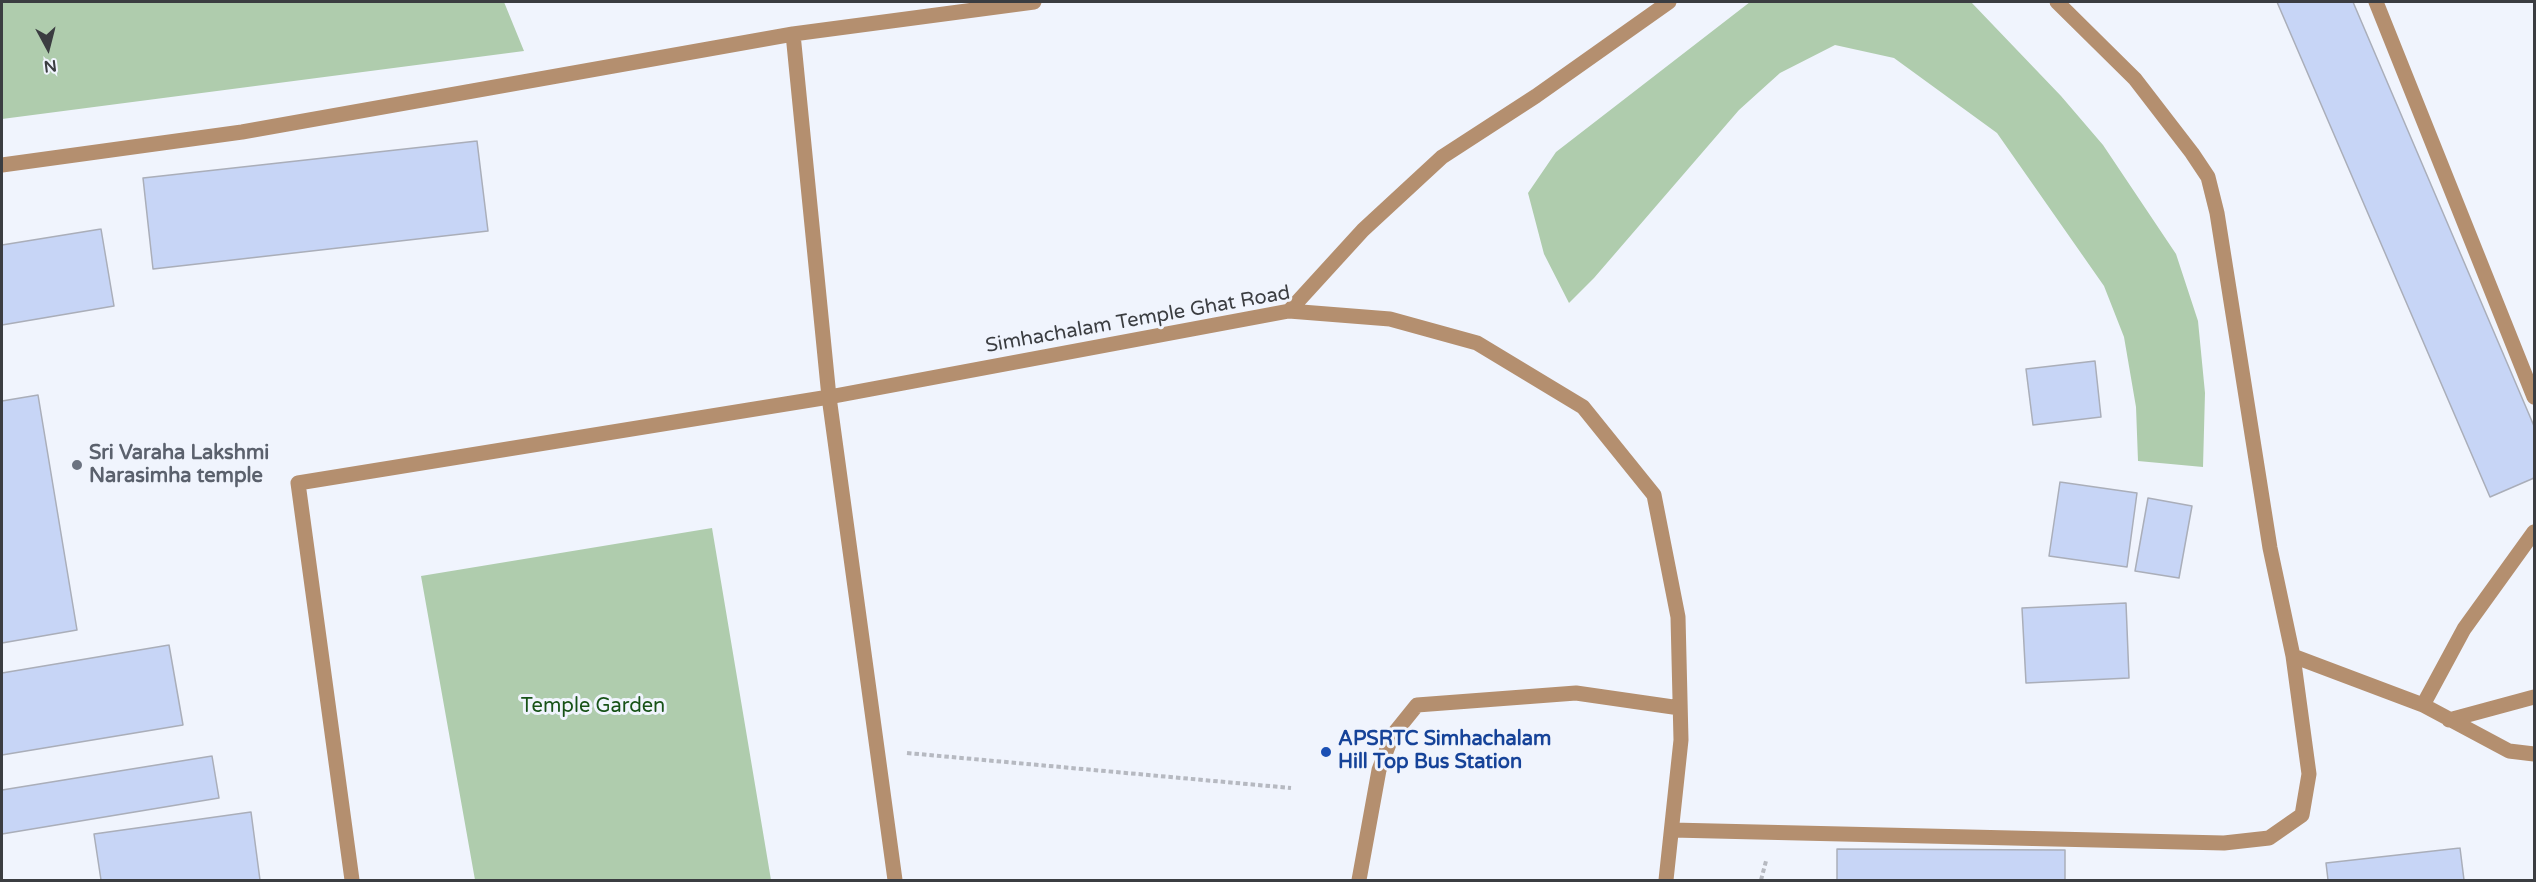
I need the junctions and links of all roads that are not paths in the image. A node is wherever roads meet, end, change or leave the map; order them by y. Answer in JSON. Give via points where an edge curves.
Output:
{"nodes":[{"id":1,"x":1034,"y":2,"type":"edge"},
{"id":2,"x":1669,"y":2,"type":"edge"},
{"id":3,"x":2056,"y":2,"type":"edge"},
{"id":4,"x":2376,"y":2,"type":"edge"},
{"id":5,"x":794,"y":34,"type":"junction"},
{"id":6,"x":2,"y":165,"type":"edge"},
{"id":7,"x":1289,"y":311,"type":"junction"},
{"id":8,"x":829,"y":397,"type":"junction"},
{"id":9,"x":2535,"y":397,"type":"edge"},
{"id":10,"x":2535,"y":532,"type":"edge"},
{"id":11,"x":2293,"y":656,"type":"junction"},
{"id":12,"x":2535,"y":698,"type":"edge"},
{"id":13,"x":2423,"y":705,"type":"junction"},
{"id":14,"x":1680,"y":708,"type":"junction"},
{"id":15,"x":2449,"y":720,"type":"junction"},
{"id":16,"x":2535,"y":754,"type":"edge"},
{"id":17,"x":1672,"y":830,"type":"junction"},
{"id":18,"x":352,"y":880,"type":"edge"},
{"id":19,"x":895,"y":880,"type":"edge"},
{"id":20,"x":1359,"y":880,"type":"edge"},
{"id":21,"x":1666,"y":880,"type":"edge"}],
"edges":[{"from":1,"to":5,"type":"street"},
{"from":2,"to":7,"type":"street","via":[[1442,157],[1363,230]]},
{"from":3,"to":11,"type":"street","via":[[2135,79],[2208,177],[2270,548]]},
{"from":4,"to":9,"type":"street"},
{"from":5,"to":6,"type":"street","via":[[242,132]]},
{"from":5,"to":8,"type":"street"},
{"from":7,"to":8,"type":"street","name":"Simhachalam Temple Ghat Road"},
{"from":7,"to":14,"type":"street","name":"Simhachalam Temple Ghat Road","via":[[1390,319],[1477,343],[1583,407],[1654,495],[1678,617]]},
{"from":8,"to":18,"type":"street","name":"Simhachalam Temple Ghat Road","via":[[298,483]]},
{"from":8,"to":19,"type":"street"},
{"from":10,"to":13,"type":"street","via":[[2464,629]]},
{"from":11,"to":13,"type":"street"},
{"from":11,"to":17,"type":"street","via":[[2309,774],[2302,815],[2269,838],[2224,843]]},
{"from":12,"to":15,"type":"street"},
{"from":13,"to":15,"type":"street"},
{"from":14,"to":17,"type":"street","name":"Simhachalam Temple Ghat Road","via":[[1681,740]]},
{"from":14,"to":20,"type":"street","via":[[1576,693],[1417,705],[1392,736],[1379,770]]},
{"from":15,"to":16,"type":"street","via":[[2509,751]]},
{"from":17,"to":21,"type":"street","name":"Simhachalam Temple Ghat Road"}]}
